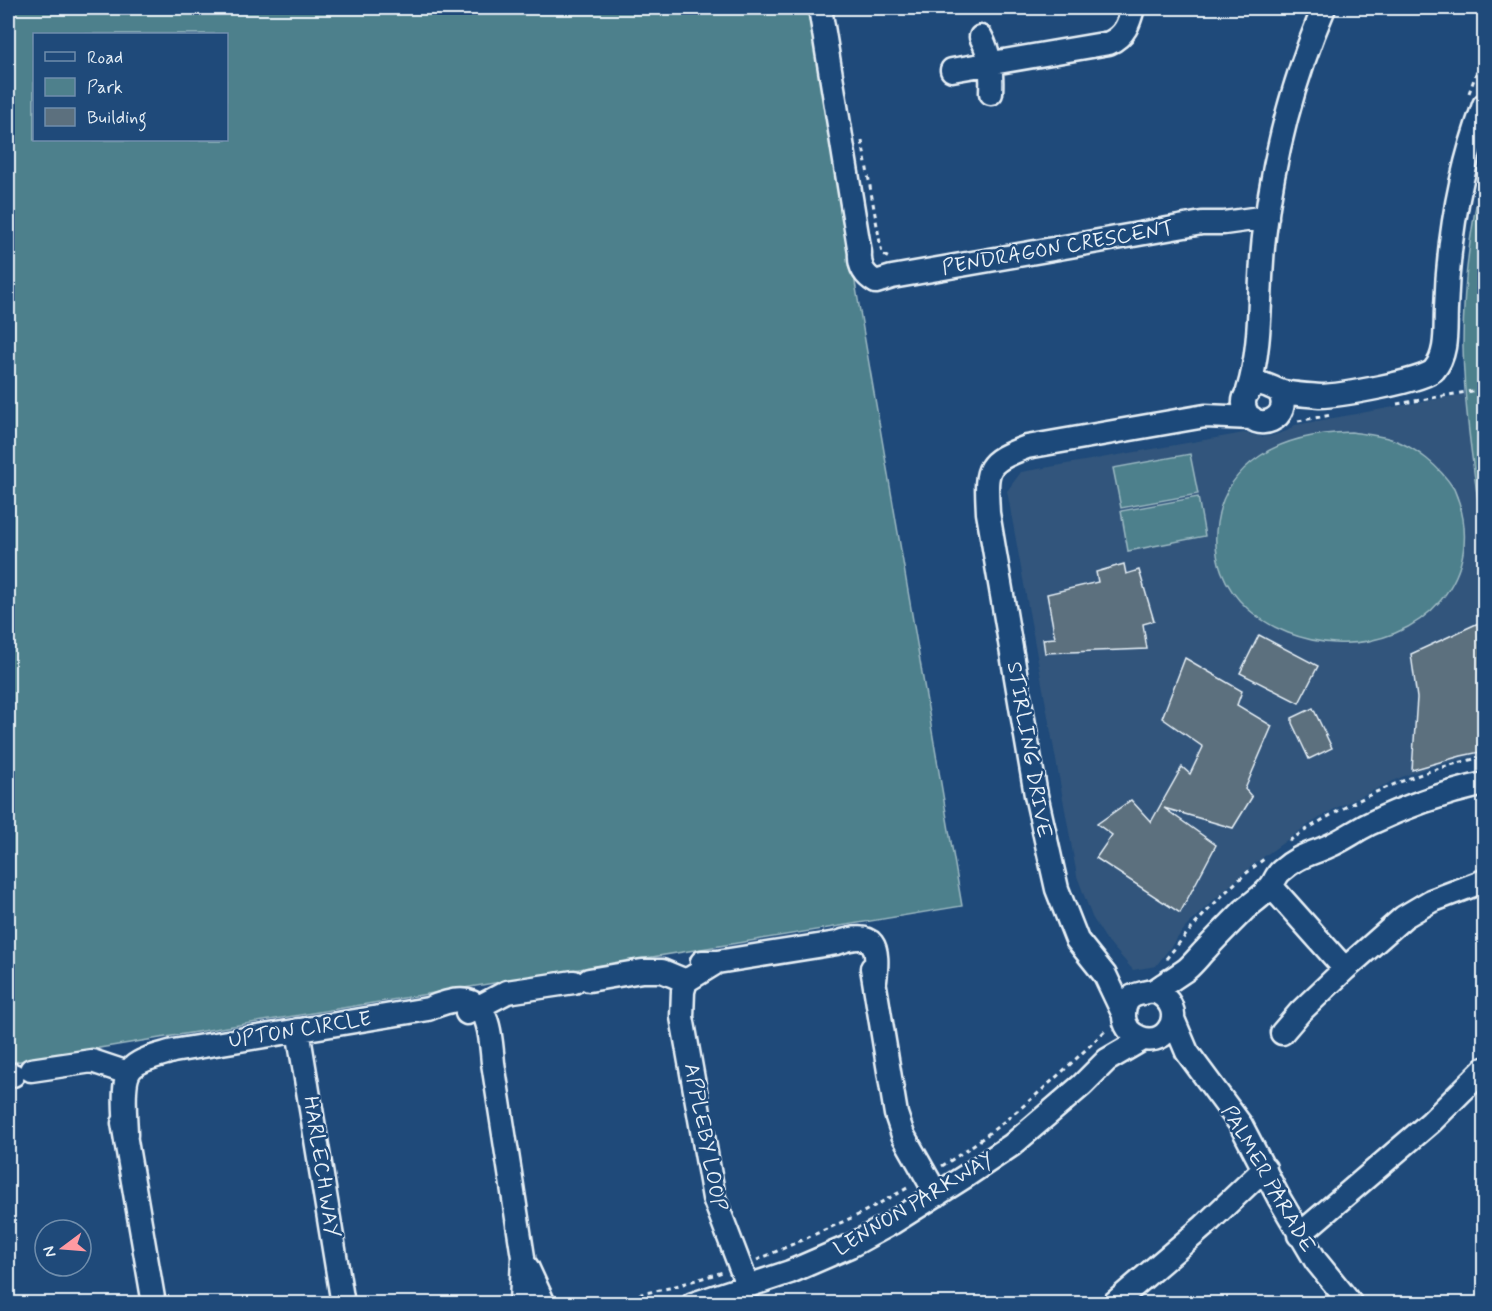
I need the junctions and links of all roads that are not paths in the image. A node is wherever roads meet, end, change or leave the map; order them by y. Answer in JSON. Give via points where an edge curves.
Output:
{"nodes":[{"id":1,"x":820,"y":8,"type":"edge"},
{"id":2,"x":1133,"y":8,"type":"edge"},
{"id":3,"x":1324,"y":8,"type":"edge"},
{"id":4,"x":981,"y":37,"type":"dead end"},
{"id":5,"x":991,"y":64,"type":"junction"},
{"id":6,"x":952,"y":70,"type":"dead end"},
{"id":7,"x":991,"y":93,"type":"dead end"},
{"id":8,"x":1485,"y":105,"type":"edge"},
{"id":9,"x":1265,"y":227,"type":"junction"},
{"id":10,"x":1258,"y":339,"type":"junction"},
{"id":11,"x":1277,"y":389,"type":"junction"},
{"id":12,"x":1322,"y":396,"type":"junction"},
{"id":13,"x":1248,"y":402,"type":"junction"},
{"id":14,"x":1280,"y":414,"type":"junction"},
{"id":15,"x":1485,"y":784,"type":"edge"},
{"id":16,"x":1485,"y":881,"type":"edge"},
{"id":17,"x":1271,"y":886,"type":"junction"},
{"id":18,"x":1188,"y":968,"type":"junction"},
{"id":19,"x":1345,"y":969,"type":"junction"},
{"id":20,"x":1105,"y":975,"type":"junction"},
{"id":21,"x":680,"y":978,"type":"junction"},
{"id":22,"x":1151,"y":990,"type":"junction"},
{"id":23,"x":473,"y":1010,"type":"junction"},
{"id":24,"x":1173,"y":1015,"type":"junction"},
{"id":25,"x":1119,"y":1020,"type":"junction"},
{"id":26,"x":298,"y":1030,"type":"junction"},
{"id":27,"x":1282,"y":1033,"type":"dead end"},
{"id":28,"x":1146,"y":1040,"type":"junction"},
{"id":29,"x":1187,"y":1052,"type":"junction"},
{"id":30,"x":1107,"y":1060,"type":"junction"},
{"id":31,"x":1485,"y":1069,"type":"edge"},
{"id":32,"x":121,"y":1070,"type":"junction"},
{"id":33,"x":17,"y":1074,"type":"edge"},
{"id":34,"x":1264,"y":1168,"type":"junction"},
{"id":35,"x":932,"y":1186,"type":"junction"},
{"id":36,"x":1299,"y":1234,"type":"junction"},
{"id":37,"x":523,"y":1257,"type":"junction"},
{"id":38,"x":748,"y":1287,"type":"junction"},
{"id":39,"x":154,"y":1304,"type":"edge"},
{"id":40,"x":343,"y":1304,"type":"edge"},
{"id":41,"x":521,"y":1304,"type":"edge"},
{"id":42,"x":544,"y":1304,"type":"edge"},
{"id":43,"x":693,"y":1304,"type":"edge"},
{"id":44,"x":1113,"y":1304,"type":"edge"},
{"id":45,"x":1351,"y":1304,"type":"edge"}],
"edges":[{"from":1,"to":9,"type":"street","name":"PENDRAGON CRESCENT","via":[[860,253],[880,274],[892,277],[1202,223]]},
{"from":2,"to":5,"type":"street","via":[[1124,32],[1110,43]]},
{"from":3,"to":9,"type":"street","via":[[1290,104]]},
{"from":4,"to":5,"type":"street"},
{"from":5,"to":6,"type":"street"},
{"from":5,"to":7,"type":"street"},
{"from":8,"to":12,"type":"street","via":[[1459,193],[1447,278],[1445,343],[1437,367],[1416,380]]},
{"from":9,"to":10,"type":"street"},
{"from":10,"to":11,"type":"street"},
{"from":10,"to":13,"type":"street"},
{"from":11,"to":12,"type":"street"},
{"from":11,"to":13,"type":"street","via":[[1264,384],[1252,387]]},
{"from":11,"to":14,"type":"street","via":[[1283,402]]},
{"from":12,"to":14,"type":"street"},
{"from":13,"to":14,"type":"street","via":[[1264,423]]},
{"from":13,"to":20,"type":"street","name":"STIRLING DRIVE","via":[[1205,416],[1027,447],[1000,459],[989,470],[988,513],[1056,889],[1077,940]]},
{"from":15,"to":17,"type":"street","name":"LENNON PARKWAY","via":[[1397,811],[1291,863],[1278,873]]},
{"from":16,"to":19,"type":"street","via":[[1411,913]]},
{"from":17,"to":18,"type":"street","name":"LENNON PARKWAY"},
{"from":17,"to":19,"type":"street"},
{"from":18,"to":22,"type":"street","name":"LENNON PARKWAY"},
{"from":18,"to":24,"type":"street","name":"LENNON PARKWAY","via":[[1176,993]]},
{"from":19,"to":27,"type":"street"},
{"from":20,"to":22,"type":"street","name":"STIRLING DRIVE","via":[[1129,987]]},
{"from":20,"to":25,"type":"street","name":"STIRLING DRIVE"},
{"from":21,"to":23,"type":"street","via":[[662,970],[507,992]]},
{"from":21,"to":35,"type":"street","via":[[690,964],[837,942],[867,947],[896,1114],[903,1135]]},
{"from":21,"to":38,"type":"street","name":"APPLEBY LOOP","via":[[671,980],[671,991],[682,1017],[714,1198]]},
{"from":22,"to":24,"type":"street","via":[[1166,998]]},
{"from":22,"to":25,"type":"street","name":"LENNON PARKWAY","via":[[1128,1000]]},
{"from":23,"to":26,"type":"street","name":"UPTON CIRCLE","via":[[428,1010]]},
{"from":23,"to":37,"type":"street","via":[[493,1063]]},
{"from":24,"to":28,"type":"street","name":"LENNON PARKWAY","via":[[1167,1032]]},
{"from":24,"to":29,"type":"street","name":"PALMER PARADE"},
{"from":25,"to":28,"type":"street"},
{"from":25,"to":30,"type":"street","name":"LENNON PARKWAY","via":[[1119,1037]]},
{"from":26,"to":32,"type":"street","name":"UPTON CIRCLE","via":[[173,1051]]},
{"from":26,"to":40,"type":"street","name":"HARLECH WAY"},
{"from":28,"to":29,"type":"street"},
{"from":28,"to":30,"type":"street","name":"LENNON PARKWAY"},
{"from":29,"to":34,"type":"street","name":"PALMER PARADE","via":[[1241,1125]]},
{"from":30,"to":35,"type":"street","name":"LENNON PARKWAY","via":[[1012,1144]]},
{"from":31,"to":36,"type":"street","via":[[1431,1122]]},
{"from":32,"to":33,"type":"street","via":[[92,1061]]},
{"from":32,"to":39,"type":"street","via":[[126,1135]]},
{"from":34,"to":36,"type":"street","name":"PALMER PARADE"},
{"from":34,"to":44,"type":"street"},
{"from":35,"to":38,"type":"street","name":"LENNON PARKWAY","via":[[850,1246]]},
{"from":36,"to":45,"type":"street","name":"PALMER PARADE"},
{"from":37,"to":41,"type":"street"},
{"from":37,"to":42,"type":"street"},
{"from":38,"to":43,"type":"street","name":"LENNON PARKWAY"}]}
